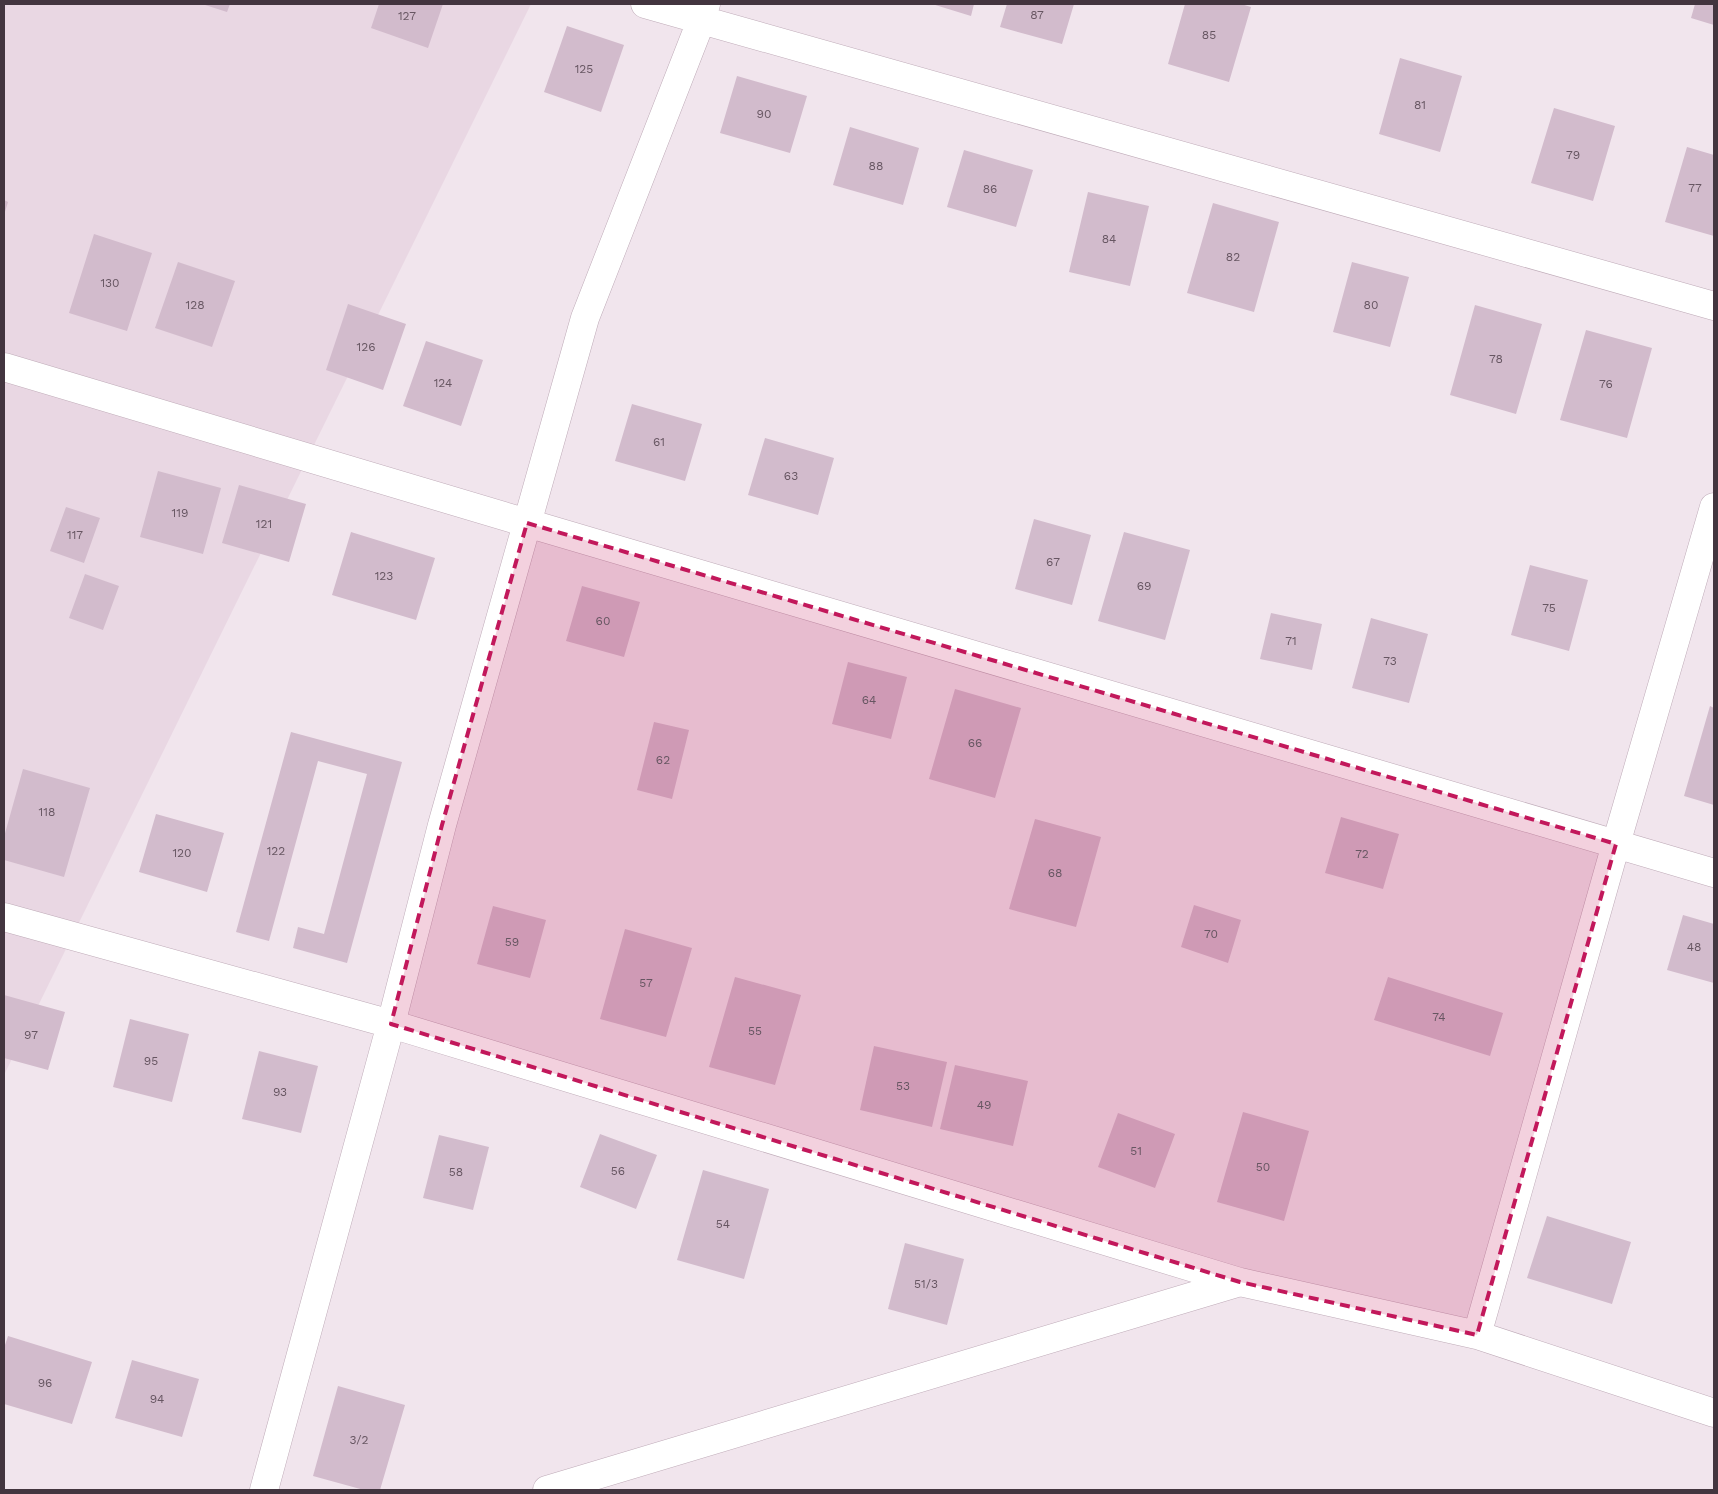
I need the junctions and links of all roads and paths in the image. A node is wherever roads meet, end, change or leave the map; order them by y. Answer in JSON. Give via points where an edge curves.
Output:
{"nodes":[{"id":1,"x":645,"y":4,"type":"edge"},
{"id":2,"x":704,"y":12,"type":"edge"},
{"id":3,"x":1714,"y":306,"type":"edge"},
{"id":4,"x":4,"y":367,"type":"edge"},
{"id":5,"x":1714,"y":507,"type":"edge"},
{"id":6,"x":527,"y":523,"type":"junction"},
{"id":7,"x":1616,"y":844,"type":"junction"},
{"id":8,"x":1714,"y":873,"type":"edge"},
{"id":9,"x":4,"y":917,"type":"edge"},
{"id":10,"x":391,"y":1024,"type":"junction"},
{"id":11,"x":1240,"y":1282,"type":"junction"},
{"id":12,"x":1478,"y":1335,"type":"junction"},
{"id":13,"x":1714,"y":1413,"type":"edge"},
{"id":14,"x":264,"y":1490,"type":"edge"},
{"id":15,"x":547,"y":1490,"type":"edge"}],
"edges":[{"from":1,"to":2,"type":"street"},
{"from":2,"to":3,"type":"street"},
{"from":2,"to":6,"type":"street","via":[[585,318]]},
{"from":4,"to":6,"type":"street"},
{"from":5,"to":7,"type":"street"},
{"from":6,"to":7,"type":"street"},
{"from":6,"to":10,"type":"street","via":[[442,825]]},
{"from":7,"to":8,"type":"street"},
{"from":7,"to":12,"type":"street"},
{"from":9,"to":10,"type":"street"},
{"from":10,"to":11,"type":"street"},
{"from":10,"to":14,"type":"street"},
{"from":11,"to":12,"type":"street"},
{"from":11,"to":15,"type":"street"},
{"from":12,"to":13,"type":"street"}]}
